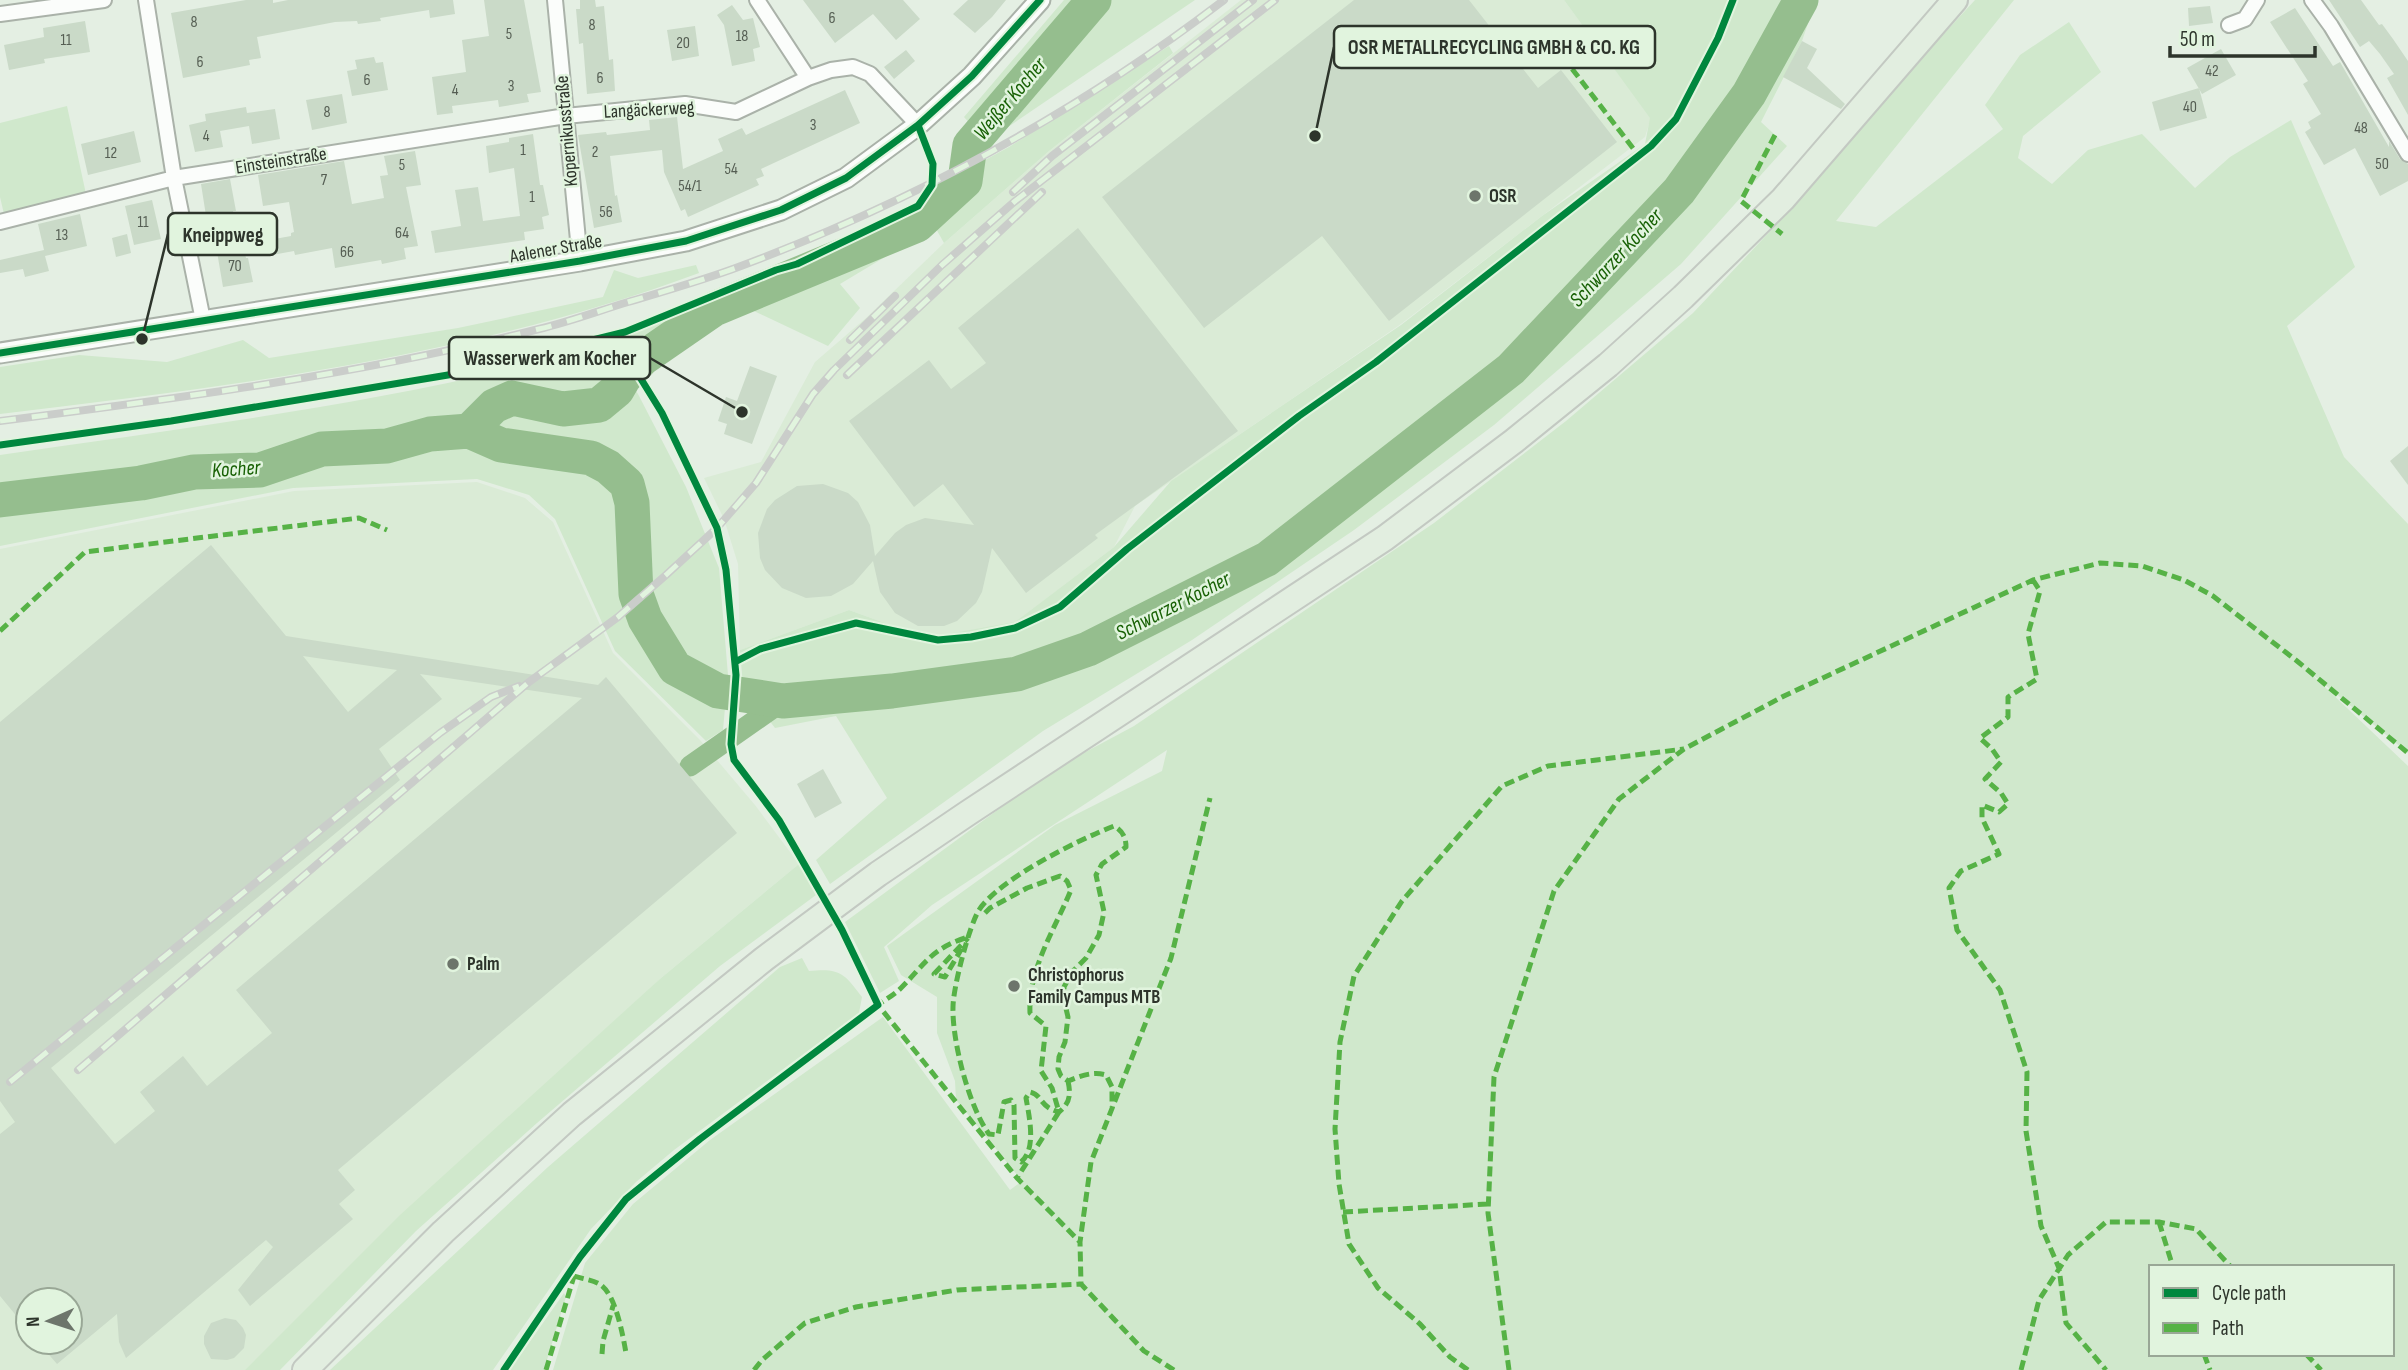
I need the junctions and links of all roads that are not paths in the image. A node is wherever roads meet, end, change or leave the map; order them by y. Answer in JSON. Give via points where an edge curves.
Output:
{"nodes":[{"id":1,"x":103,"y":0,"type":"edge"},
{"id":2,"x":148,"y":0,"type":"edge"},
{"id":3,"x":159,"y":0,"type":"edge"},
{"id":4,"x":555,"y":0,"type":"edge"},
{"id":5,"x":757,"y":0,"type":"edge"},
{"id":6,"x":1040,"y":0,"type":"edge"},
{"id":7,"x":1955,"y":0,"type":"edge"},
{"id":8,"x":2257,"y":0,"type":"edge"},
{"id":9,"x":2312,"y":0,"type":"edge"},
{"id":10,"x":0,"y":13,"type":"edge"},
{"id":11,"x":2229,"y":25,"type":"dead end"},
{"id":12,"x":808,"y":78,"type":"junction"},
{"id":13,"x":566,"y":116,"type":"junction"},
{"id":14,"x":918,"y":125,"type":"junction"},
{"id":15,"x":2408,"y":154,"type":"edge"},
{"id":16,"x":174,"y":178,"type":"junction"},
{"id":17,"x":0,"y":222,"type":"edge"},
{"id":18,"x":580,"y":261,"type":"junction"},
{"id":19,"x":203,"y":320,"type":"junction"},
{"id":20,"x":0,"y":353,"type":"edge"},
{"id":21,"x":305,"y":1370,"type":"edge"}],
"edges":[{"from":1,"to":10,"type":"street"},
{"from":2,"to":3,"type":"street"},
{"from":2,"to":16,"type":"street"},
{"from":4,"to":13,"type":"street","name":"Kopernikusstraße"},
{"from":5,"to":12,"type":"street"},
{"from":6,"to":14,"type":"street","name":"Aalener Straße","via":[[972,76]]},
{"from":7,"to":21,"type":"highway","via":[[1783,199],[1608,365],[1385,538],[979,805],[764,959],[572,1114],[443,1232]]},
{"from":8,"to":11,"type":"street","via":[[2245,19]]},
{"from":9,"to":15,"type":"street"},
{"from":12,"to":13,"type":"street","name":"Langäckerweg","via":[[736,112],[685,104]]},
{"from":12,"to":14,"type":"street","name":"Langäckerweg","via":[[853,67],[870,74]]},
{"from":13,"to":16,"type":"street","name":"Einsteinstraße"},
{"from":13,"to":18,"type":"street","name":"Kopernikusstraße"},
{"from":14,"to":18,"type":"street","name":"Aalener Straße","via":[[846,178],[780,210],[686,241]]},
{"from":16,"to":17,"type":"street","name":"Einsteinstraße"},
{"from":16,"to":19,"type":"street"},
{"from":18,"to":19,"type":"street","name":"Aalener Straße"},
{"from":19,"to":20,"type":"street","name":"Aalener Straße"}]}
